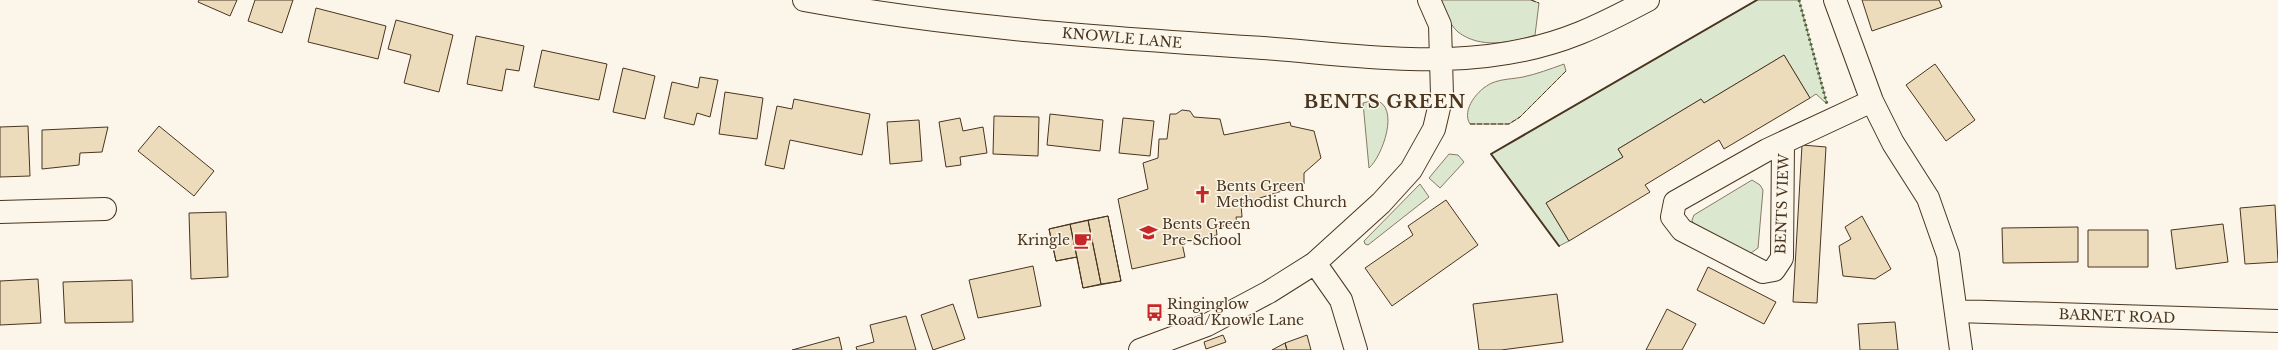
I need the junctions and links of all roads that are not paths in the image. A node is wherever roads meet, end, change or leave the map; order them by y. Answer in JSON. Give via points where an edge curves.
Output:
{"nodes":[{"id":1,"x":804,"y":0,"type":"edge"},
{"id":2,"x":1430,"y":0,"type":"edge"},
{"id":3,"x":1648,"y":0,"type":"edge"},
{"id":4,"x":1836,"y":0,"type":"edge"},
{"id":5,"x":1442,"y":60,"type":"junction"},
{"id":6,"x":1872,"y":101,"type":"junction"},
{"id":7,"x":1783,"y":143,"type":"junction"},
{"id":8,"x":105,"y":209,"type":"dead end"},
{"id":9,"x":0,"y":212,"type":"edge"},
{"id":10,"x":1316,"y":263,"type":"junction"},
{"id":11,"x":1957,"y":311,"type":"junction"},
{"id":12,"x":2278,"y":321,"type":"edge"},
{"id":13,"x":1140,"y":350,"type":"edge"},
{"id":14,"x":1356,"y":350,"type":"edge"},
{"id":15,"x":1961,"y":350,"type":"edge"}],
"edges":[{"from":1,"to":5,"type":"street","name":"KNOWLE LANE","via":[[982,26],[1165,42]]},
{"from":2,"to":5,"type":"street","via":[[1440,25]]},
{"from":3,"to":5,"type":"street","name":"KNOWLE LANE","via":[[1600,26],[1553,44],[1506,54]]},
{"from":4,"to":6,"type":"street"},
{"from":5,"to":10,"type":"street","via":[[1442,94],[1434,129],[1411,170],[1381,203]]},
{"from":6,"to":7,"type":"street","name":"BENTS VIEW"},
{"from":6,"to":11,"type":"street","via":[[1893,143],[1928,198],[1948,255]]},
{"from":7,"to":7,"type":"street","name":"BENTS VIEW","via":[[1675,202],[1672,217],[1682,230],[1763,272],[1774,270],[1782,258]]},
{"from":8,"to":9,"type":"street"},
{"from":10,"to":13,"type":"street","via":[[1207,325]]},
{"from":10,"to":14,"type":"street","via":[[1341,300]]},
{"from":11,"to":12,"type":"street","name":"BARNET ROAD"},
{"from":11,"to":15,"type":"street"}]}
